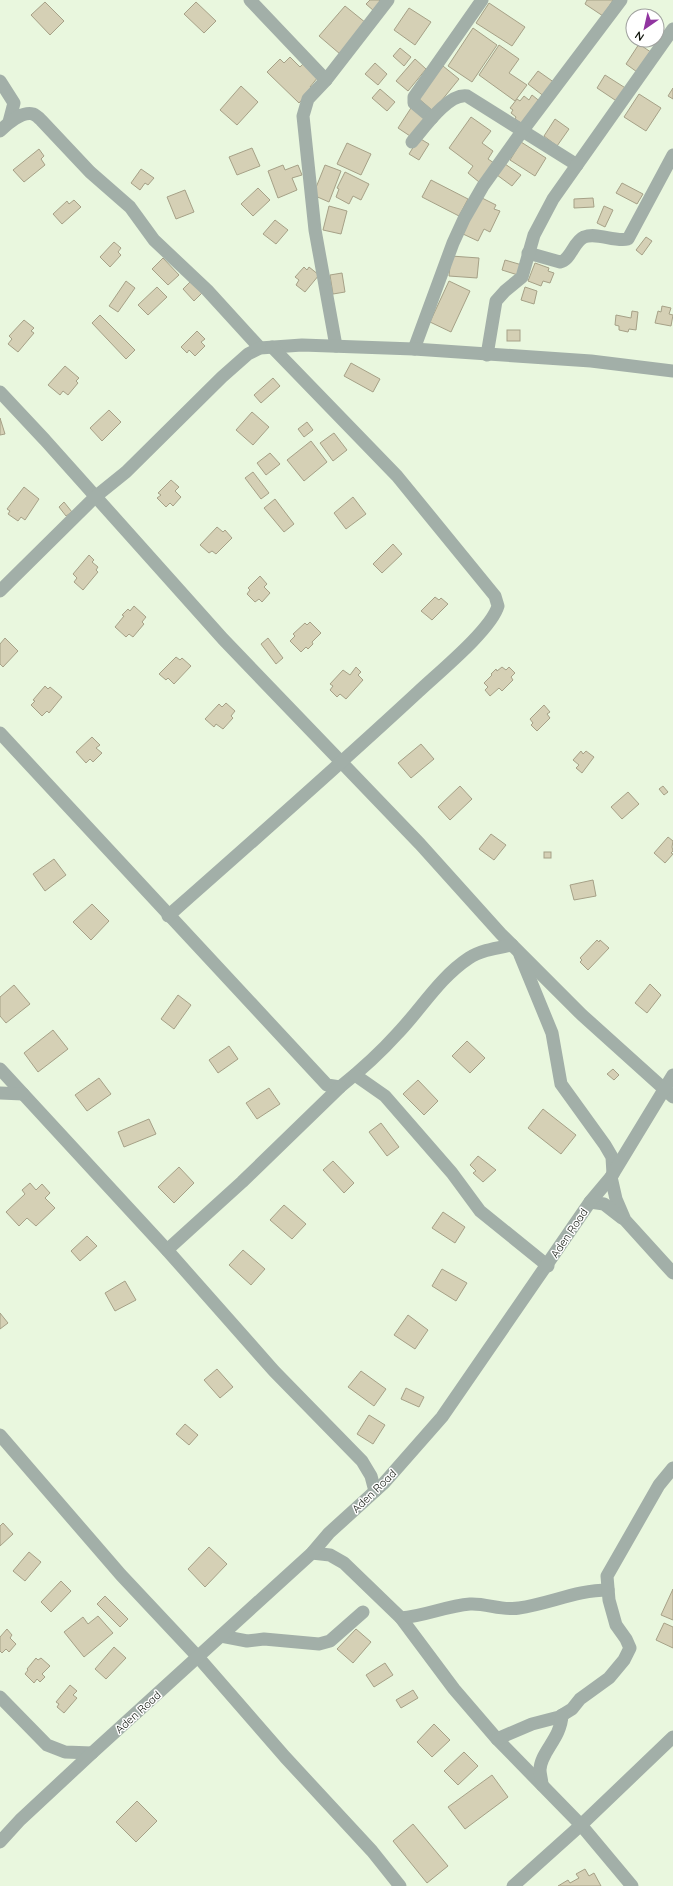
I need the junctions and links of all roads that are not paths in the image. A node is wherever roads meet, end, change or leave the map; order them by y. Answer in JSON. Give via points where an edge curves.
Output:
{"nodes":[{"id":1,"x":250,"y":0,"type":"edge"},
{"id":2,"x":388,"y":0,"type":"edge"},
{"id":3,"x":482,"y":0,"type":"edge"},
{"id":4,"x":621,"y":0,"type":"edge"},
{"id":5,"x":673,"y":29,"type":"edge"},
{"id":6,"x":326,"y":80,"type":"junction"},
{"id":7,"x":0,"y":81,"type":"edge"},
{"id":8,"x":432,"y":118,"type":"junction"},
{"id":9,"x":5,"y":127,"type":"edge"},
{"id":10,"x":523,"y":130,"type":"junction"},
{"id":11,"x":412,"y":142,"type":"dead end"},
{"id":12,"x":673,"y":155,"type":"edge"},
{"id":13,"x":577,"y":165,"type":"junction"},
{"id":14,"x":528,"y":253,"type":"junction"},
{"id":15,"x":336,"y":346,"type":"junction"},
{"id":16,"x":266,"y":347,"type":"junction"},
{"id":17,"x":414,"y":349,"type":"junction"},
{"id":18,"x":487,"y":355,"type":"junction"},
{"id":19,"x":673,"y":371,"type":"edge"},
{"id":20,"x":0,"y":392,"type":"edge"},
{"id":21,"x":95,"y":497,"type":"junction"},
{"id":22,"x":0,"y":591,"type":"edge"},
{"id":23,"x":0,"y":733,"type":"edge"},
{"id":24,"x":343,"y":762,"type":"junction"},
{"id":25,"x":168,"y":916,"type":"junction"},
{"id":26,"x":515,"y":948,"type":"junction"},
{"id":27,"x":0,"y":1069,"type":"edge"},
{"id":28,"x":355,"y":1075,"type":"junction"},
{"id":29,"x":673,"y":1075,"type":"edge"},
{"id":30,"x":340,"y":1087,"type":"junction"},
{"id":31,"x":0,"y":1093,"type":"edge"},
{"id":32,"x":668,"y":1093,"type":"edge"},
{"id":33,"x":23,"y":1094,"type":"junction"},
{"id":34,"x":612,"y":1176,"type":"junction"},
{"id":35,"x":590,"y":1202,"type":"junction"},
{"id":36,"x":625,"y":1220,"type":"junction"},
{"id":37,"x":167,"y":1250,"type":"junction"},
{"id":38,"x":548,"y":1266,"type":"junction"},
{"id":39,"x":673,"y":1273,"type":"edge"},
{"id":40,"x":0,"y":1435,"type":"edge"},
{"id":41,"x":673,"y":1468,"type":"edge"},
{"id":42,"x":375,"y":1491,"type":"junction"},
{"id":43,"x":312,"y":1553,"type":"junction"},
{"id":44,"x":608,"y":1590,"type":"junction"},
{"id":45,"x":363,"y":1612,"type":"dead end"},
{"id":46,"x":401,"y":1618,"type":"junction"},
{"id":47,"x":221,"y":1636,"type":"junction"},
{"id":48,"x":198,"y":1657,"type":"junction"},
{"id":49,"x":0,"y":1697,"type":"edge"},
{"id":50,"x":562,"y":1715,"type":"junction"},
{"id":51,"x":673,"y":1737,"type":"edge"},
{"id":52,"x":497,"y":1739,"type":"junction"},
{"id":53,"x":92,"y":1753,"type":"junction"},
{"id":54,"x":542,"y":1785,"type":"junction"},
{"id":55,"x":582,"y":1825,"type":"junction"},
{"id":56,"x":0,"y":1842,"type":"edge"},
{"id":57,"x":400,"y":1886,"type":"edge"},
{"id":58,"x":512,"y":1886,"type":"edge"},
{"id":59,"x":632,"y":1886,"type":"edge"}],
"edges":[{"from":1,"to":6,"type":"street"},
{"from":2,"to":6,"type":"street"},
{"from":3,"to":8,"type":"street","via":[[414,96],[414,102]]},
{"from":4,"to":10,"type":"street"},
{"from":5,"to":13,"type":"street"},
{"from":6,"to":15,"type":"street","via":[[314,91],[305,106],[304,129],[315,230]]},
{"from":7,"to":9,"type":"street","via":[[14,103]]},
{"from":8,"to":10,"type":"street","via":[[460,95],[467,96]]},
{"from":8,"to":11,"type":"street"},
{"from":9,"to":16,"type":"street","via":[[25,115],[33,114],[41,120],[90,172],[130,207],[154,240]]},
{"from":10,"to":13,"type":"street"},
{"from":10,"to":17,"type":"street","via":[[464,219]]},
{"from":12,"to":14,"type":"street","via":[[628,239],[584,237],[564,261],[560,262]]},
{"from":13,"to":14,"type":"street","via":[[553,199],[534,235]]},
{"from":14,"to":18,"type":"street","via":[[522,277],[496,301]]},
{"from":15,"to":16,"type":"street"},
{"from":15,"to":17,"type":"street"},
{"from":16,"to":21,"type":"street","via":[[248,354],[126,472]]},
{"from":16,"to":24,"type":"street","via":[[396,476],[498,601],[493,617],[468,646]]},
{"from":17,"to":18,"type":"street"},
{"from":18,"to":19,"type":"street","via":[[592,362]]},
{"from":20,"to":21,"type":"street"},
{"from":21,"to":22,"type":"street"},
{"from":21,"to":24,"type":"street","via":[[223,639]]},
{"from":23,"to":25,"type":"street"},
{"from":24,"to":25,"type":"street"},
{"from":24,"to":26,"type":"street"},
{"from":25,"to":30,"type":"street","via":[[327,1085]]},
{"from":26,"to":28,"type":"street","via":[[489,949],[469,958],[445,978],[398,1034]]},
{"from":26,"to":32,"type":"street","via":[[582,1015]]},
{"from":26,"to":34,"type":"street","via":[[552,1033],[562,1084],[609,1151],[612,1157]]},
{"from":27,"to":33,"type":"street"},
{"from":28,"to":30,"type":"street"},
{"from":28,"to":38,"type":"street","via":[[385,1096],[452,1172],[480,1211]]},
{"from":29,"to":32,"type":"street","name":"Aden Road"},
{"from":30,"to":37,"type":"street"},
{"from":31,"to":33,"type":"street"},
{"from":32,"to":34,"type":"street","name":"Aden Road"},
{"from":33,"to":37,"type":"street"},
{"from":34,"to":35,"type":"street","name":"Aden Road"},
{"from":34,"to":36,"type":"street","via":[[616,1199]]},
{"from":35,"to":36,"type":"street","via":[[604,1204]]},
{"from":35,"to":38,"type":"street","name":"Aden Road"},
{"from":36,"to":39,"type":"street"},
{"from":37,"to":42,"type":"street","via":[[274,1371],[362,1461],[371,1476]]},
{"from":38,"to":42,"type":"street","name":"Aden Road","via":[[442,1417]]},
{"from":40,"to":48,"type":"street","via":[[121,1575]]},
{"from":41,"to":44,"type":"street","via":[[659,1485],[607,1576]]},
{"from":42,"to":43,"type":"street","name":"Aden Road","via":[[329,1533]]},
{"from":43,"to":46,"type":"street","via":[[330,1555],[344,1564]]},
{"from":43,"to":47,"type":"street","name":"Aden Road"},
{"from":44,"to":46,"type":"street","via":[[591,1590],[516,1609],[471,1604],[418,1617]]},
{"from":44,"to":50,"type":"street","via":[[616,1625],[630,1648],[609,1678]]},
{"from":45,"to":47,"type":"street","via":[[335,1637],[319,1644],[264,1639],[247,1641]]},
{"from":46,"to":52,"type":"street","via":[[454,1689]]},
{"from":47,"to":48,"type":"street","name":"Aden Road"},
{"from":48,"to":53,"type":"street","name":"Aden Road"},
{"from":48,"to":57,"type":"street","via":[[285,1757],[370,1848]]},
{"from":49,"to":53,"type":"street","via":[[47,1745],[65,1752]]},
{"from":50,"to":52,"type":"street"},
{"from":50,"to":54,"type":"street","via":[[558,1733],[540,1769]]},
{"from":51,"to":55,"type":"street"},
{"from":52,"to":54,"type":"street"},
{"from":53,"to":56,"type":"street","name":"Aden Road"},
{"from":54,"to":55,"type":"street"},
{"from":55,"to":58,"type":"street"},
{"from":55,"to":59,"type":"street"}]}
